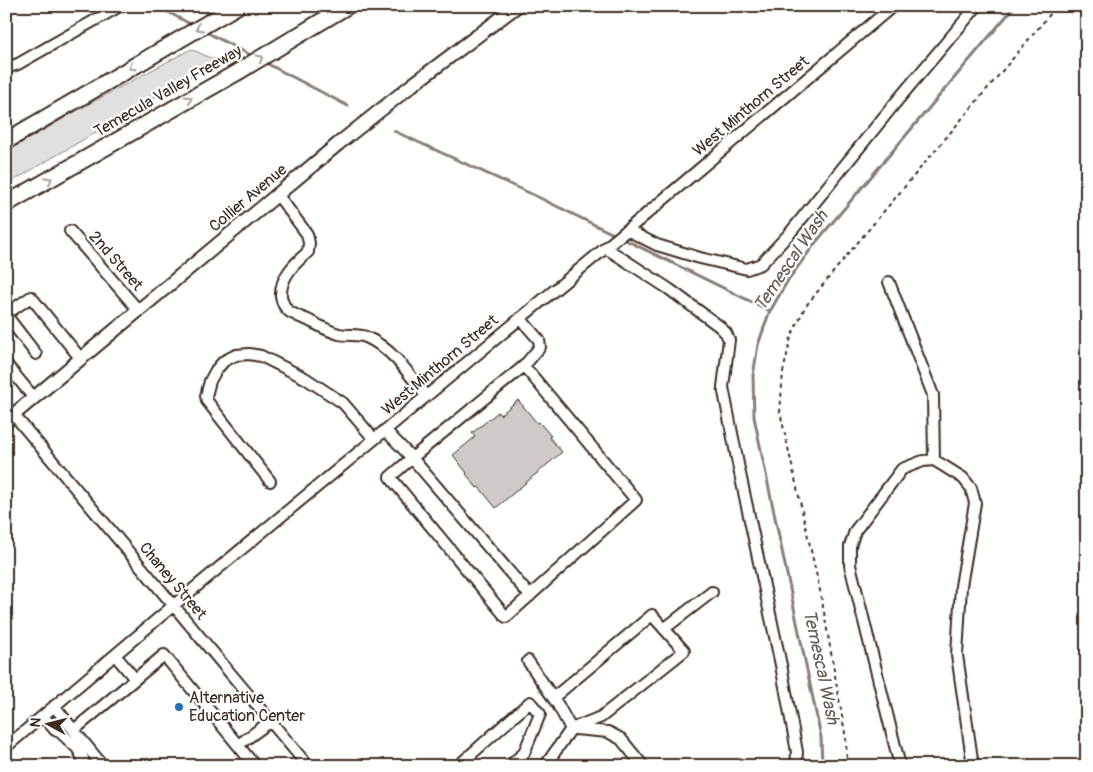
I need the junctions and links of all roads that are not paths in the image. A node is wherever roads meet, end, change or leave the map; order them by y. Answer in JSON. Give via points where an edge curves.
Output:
{"nodes":[{"id":1,"x":120,"y":6,"type":"edge"},
{"id":2,"x":347,"y":6,"type":"edge"},
{"id":3,"x":517,"y":6,"type":"edge"},
{"id":4,"x":893,"y":6,"type":"edge"},
{"id":5,"x":977,"y":6,"type":"edge"},
{"id":6,"x":230,"y":10,"type":"edge"},
{"id":7,"x":6,"y":68,"type":"edge"},
{"id":8,"x":6,"y":141,"type":"edge"},
{"id":9,"x":278,"y":194,"type":"junction"},
{"id":10,"x":6,"y":204,"type":"edge"},
{"id":11,"x":627,"y":230,"type":"junction"},
{"id":12,"x":70,"y":231,"type":"dead end"},
{"id":13,"x":602,"y":251,"type":"junction"},
{"id":14,"x":889,"y":282,"type":"dead end"},
{"id":15,"x":139,"y":311,"type":"junction"},
{"id":16,"x":6,"y":314,"type":"edge"},
{"id":17,"x":520,"y":318,"type":"junction"},
{"id":18,"x":36,"y":354,"type":"dead end"},
{"id":19,"x":81,"y":359,"type":"junction"},
{"id":20,"x":6,"y":364,"type":"edge"},
{"id":21,"x":524,"y":366,"type":"junction"},
{"id":22,"x":426,"y":396,"type":"junction"},
{"id":23,"x":34,"y":398,"type":"junction"},
{"id":24,"x":10,"y":418,"type":"edge"},
{"id":25,"x":385,"y":430,"type":"junction"},
{"id":26,"x":374,"y":439,"type":"junction"},
{"id":27,"x":412,"y":458,"type":"junction"},
{"id":28,"x":934,"y":460,"type":"junction"},
{"id":29,"x":270,"y":480,"type":"dead end"},
{"id":30,"x":712,"y":592,"type":"dead end"},
{"id":31,"x":530,"y":596,"type":"junction"},
{"id":32,"x":174,"y":605,"type":"junction"},
{"id":33,"x":664,"y":629,"type":"junction"},
{"id":34,"x":115,"y":655,"type":"junction"},
{"id":35,"x":528,"y":661,"type":"dead end"},
{"id":36,"x":135,"y":679,"type":"junction"},
{"id":37,"x":553,"y":698,"type":"junction"},
{"id":38,"x":54,"y":706,"type":"junction"},
{"id":39,"x":43,"y":716,"type":"junction"},
{"id":40,"x":271,"y":721,"type":"junction"},
{"id":41,"x":571,"y":729,"type":"junction"},
{"id":42,"x":74,"y":730,"type":"junction"},
{"id":43,"x":238,"y":745,"type":"junction"},
{"id":44,"x":6,"y":747,"type":"edge"},
{"id":45,"x":82,"y":766,"type":"edge"},
{"id":46,"x":103,"y":766,"type":"edge"},
{"id":47,"x":255,"y":766,"type":"edge"},
{"id":48,"x":308,"y":766,"type":"edge"},
{"id":49,"x":458,"y":766,"type":"edge"},
{"id":50,"x":509,"y":766,"type":"edge"},
{"id":51,"x":545,"y":766,"type":"edge"},
{"id":52,"x":643,"y":766,"type":"edge"},
{"id":53,"x":796,"y":766,"type":"edge"},
{"id":54,"x":900,"y":766,"type":"edge"},
{"id":55,"x":972,"y":766,"type":"edge"}],
"edges":[{"from":1,"to":7,"type":"street"},
{"from":10,"to":2,"type":"highway","name":"Temecula Valley Freeway","one_way":true},
{"from":3,"to":9,"type":"main road","name":"Collier Avenue","via":[[412,85]]},
{"from":4,"to":11,"type":"street","name":"West Minthorn Street"},
{"from":5,"to":11,"type":"street","via":[[762,264],[747,269],[700,258],[657,245]]},
{"from":6,"to":8,"type":"highway","one_way":true},
{"from":9,"to":15,"type":"main road","name":"Collier Avenue"},
{"from":9,"to":22,"type":"street","via":[[307,234],[309,243],[308,252],[284,280],[282,303],[290,312],[329,331],[366,337],[390,352]]},
{"from":11,"to":13,"type":"street","name":"West Minthorn Street"},
{"from":12,"to":15,"type":"street","name":"2nd Street"},
{"from":13,"to":17,"type":"street","name":"West Minthorn Street"},
{"from":13,"to":53,"type":"street","via":[[669,289],[719,326],[729,340],[724,387],[781,665],[797,752]]},
{"from":14,"to":28,"type":"street","via":[[933,395]]},
{"from":15,"to":19,"type":"main road","name":"Collier Avenue"},
{"from":16,"to":18,"type":"street"},
{"from":16,"to":19,"type":"street","via":[[32,296]]},
{"from":17,"to":21,"type":"street","via":[[539,340],[540,347]]},
{"from":17,"to":22,"type":"street","name":"West Minthorn Street"},
{"from":19,"to":23,"type":"main road","name":"Collier Avenue"},
{"from":20,"to":23,"type":"street"},
{"from":21,"to":27,"type":"street"},
{"from":21,"to":31,"type":"street","via":[[636,500]]},
{"from":22,"to":25,"type":"street","name":"West Minthorn Street"},
{"from":23,"to":24,"type":"main road","name":"Collier Avenue"},
{"from":24,"to":32,"type":"street","name":"Chaney Street"},
{"from":25,"to":26,"type":"street","name":"West Minthorn Street"},
{"from":25,"to":27,"type":"street"},
{"from":26,"to":29,"type":"street","via":[[344,403],[305,378],[261,356],[236,355],[216,370],[207,390],[207,401]]},
{"from":26,"to":32,"type":"street","name":"West Minthorn Street"},
{"from":27,"to":31,"type":"street"},
{"from":27,"to":31,"type":"street","via":[[390,477],[506,617]]},
{"from":28,"to":54,"type":"street","via":[[902,469],[855,531],[850,546],[850,565]]},
{"from":28,"to":55,"type":"street","via":[[963,478],[971,488],[975,503],[961,586],[957,655]]},
{"from":30,"to":33,"type":"street"},
{"from":32,"to":34,"type":"street","name":"West Minthorn Street"},
{"from":32,"to":40,"type":"street","name":"Chaney Street"},
{"from":33,"to":37,"type":"street","via":[[652,615]]},
{"from":33,"to":41,"type":"street","via":[[684,651],[601,717]]},
{"from":34,"to":36,"type":"street"},
{"from":34,"to":38,"type":"street","name":"West Minthorn Street"},
{"from":35,"to":37,"type":"street"},
{"from":36,"to":42,"type":"street"},
{"from":36,"to":43,"type":"street","via":[[164,655]]},
{"from":37,"to":41,"type":"street"},
{"from":38,"to":39,"type":"street","name":"West Minthorn Street"},
{"from":38,"to":42,"type":"street"},
{"from":39,"to":44,"type":"street","name":"West Minthorn Street"},
{"from":39,"to":45,"type":"street","via":[[77,748],[83,758]]},
{"from":40,"to":43,"type":"street"},
{"from":40,"to":48,"type":"street","name":"Chaney Street"},
{"from":41,"to":51,"type":"street"},
{"from":41,"to":52,"type":"street","via":[[608,732],[621,739]]},
{"from":42,"to":46,"type":"street"},
{"from":43,"to":47,"type":"street"},
{"from":49,"to":50,"type":"street","via":[[530,702],[540,714],[524,753]]}]}
